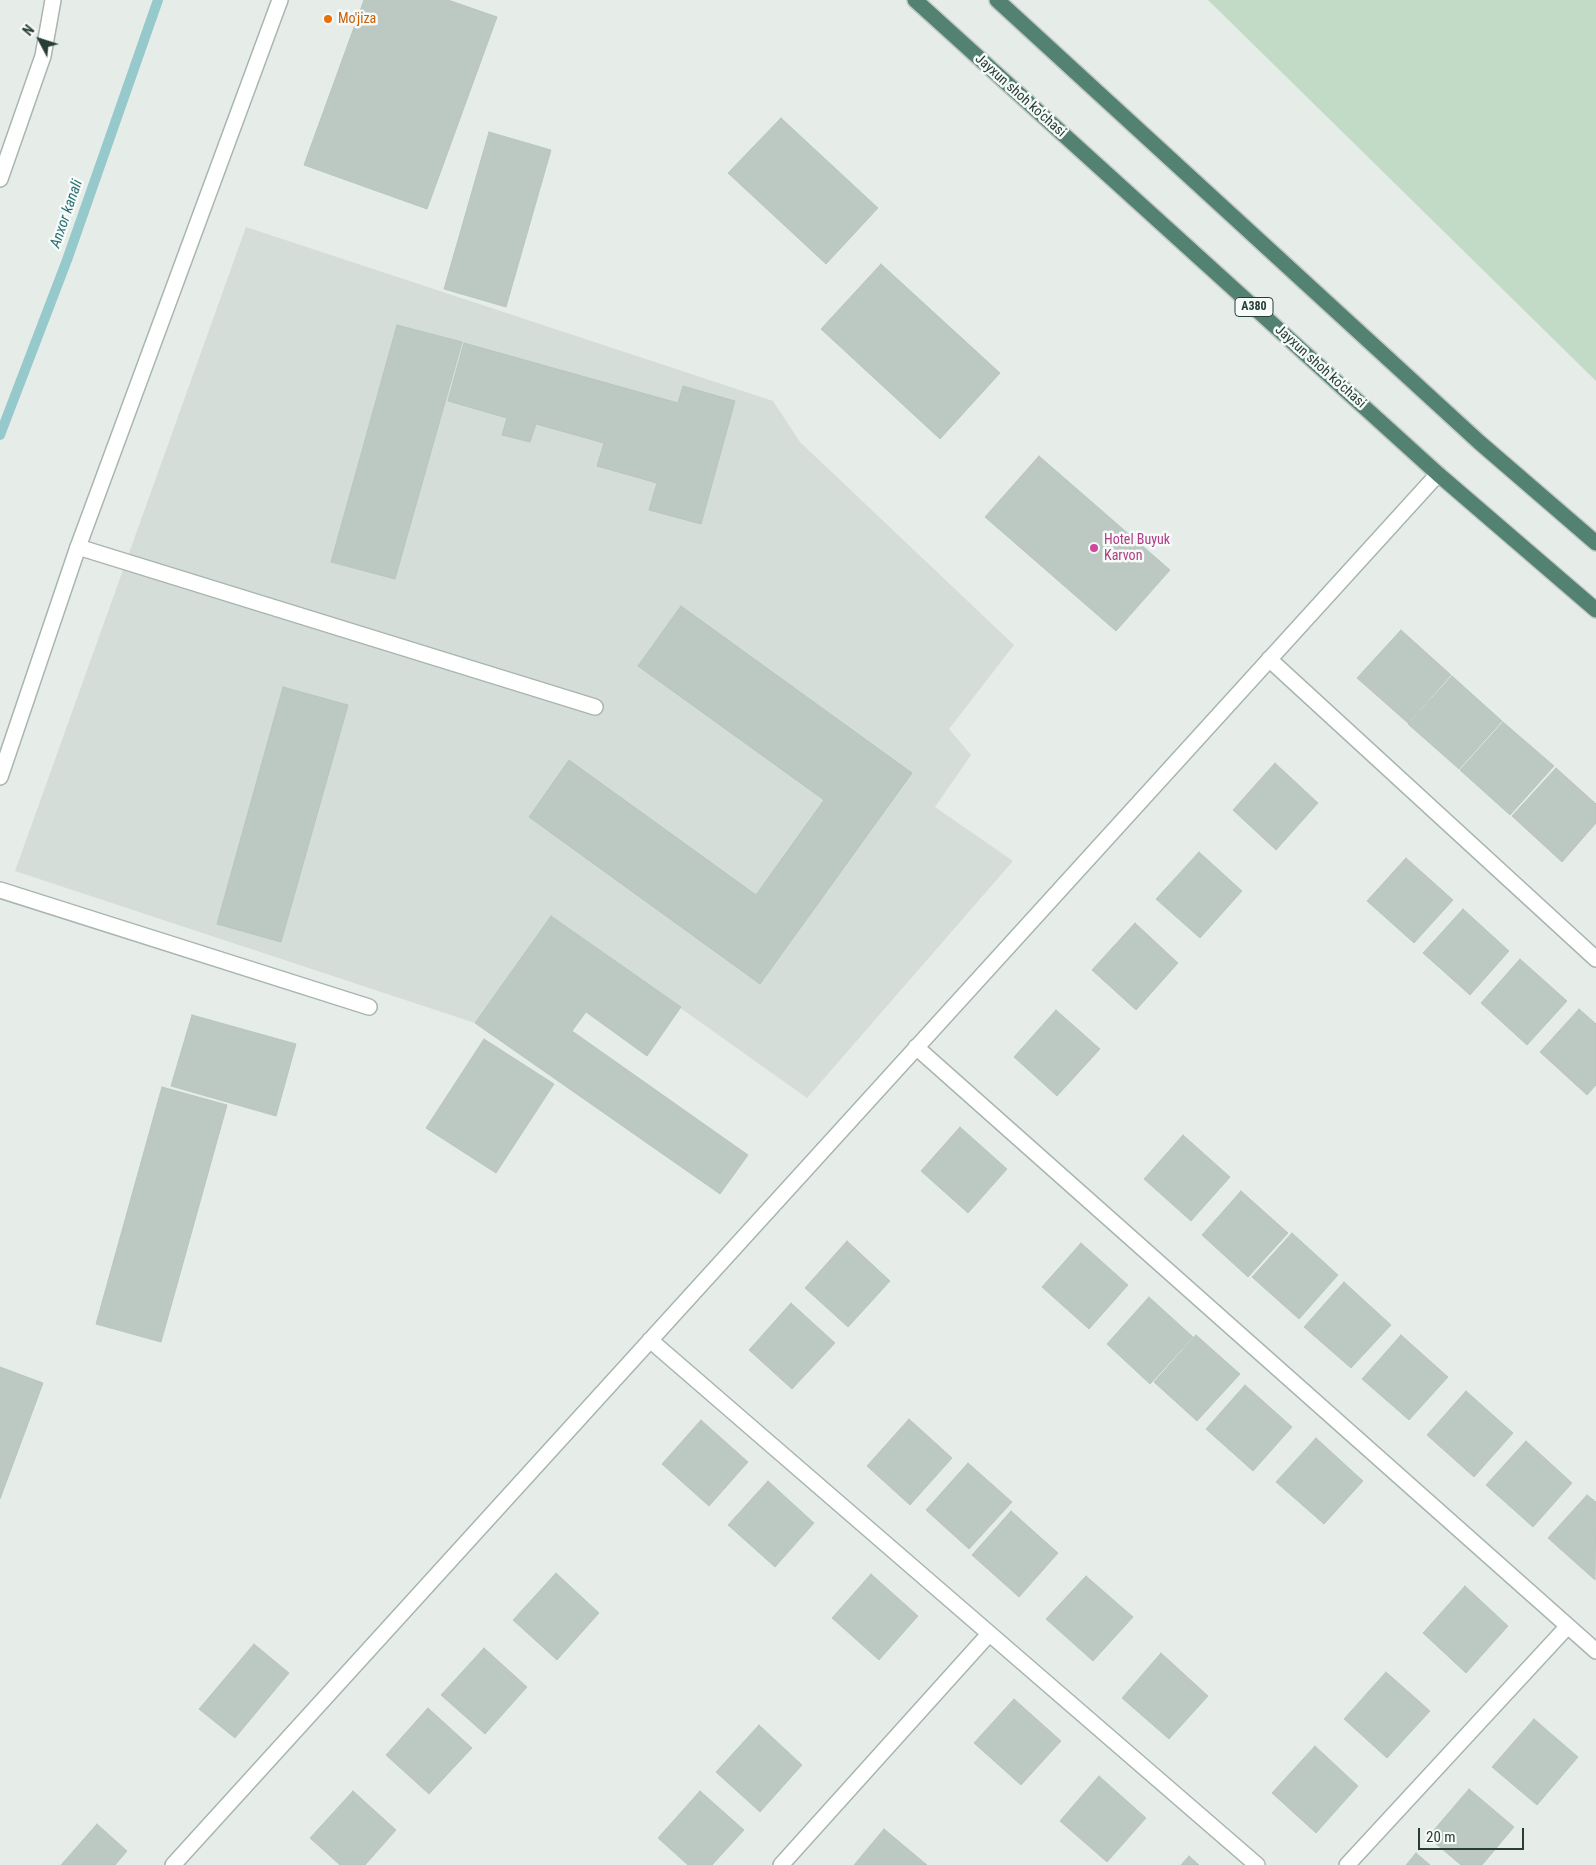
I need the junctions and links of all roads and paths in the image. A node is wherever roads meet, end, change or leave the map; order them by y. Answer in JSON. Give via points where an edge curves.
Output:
{"nodes":[{"id":1,"x":53,"y":0,"type":"edge"},
{"id":2,"x":280,"y":0,"type":"edge"},
{"id":3,"x":915,"y":0,"type":"edge"},
{"id":4,"x":997,"y":0,"type":"edge"},
{"id":5,"x":0,"y":179,"type":"edge"},
{"id":6,"x":1438,"y":474,"type":"junction"},
{"id":7,"x":1596,"y":543,"type":"edge"},
{"id":8,"x":78,"y":547,"type":"junction"},
{"id":9,"x":1596,"y":610,"type":"edge"},
{"id":10,"x":1269,"y":659,"type":"junction"},
{"id":11,"x":595,"y":707,"type":"dead end"},
{"id":12,"x":0,"y":777,"type":"edge"},
{"id":13,"x":0,"y":890,"type":"edge"},
{"id":14,"x":1596,"y":959,"type":"edge"},
{"id":15,"x":369,"y":1008,"type":"dead end"},
{"id":16,"x":916,"y":1047,"type":"junction"},
{"id":17,"x":650,"y":1340,"type":"junction"},
{"id":18,"x":1567,"y":1626,"type":"junction"},
{"id":19,"x":989,"y":1634,"type":"junction"},
{"id":20,"x":1596,"y":1651,"type":"edge"},
{"id":21,"x":172,"y":1865,"type":"edge"},
{"id":22,"x":781,"y":1865,"type":"edge"},
{"id":23,"x":1257,"y":1865,"type":"edge"},
{"id":24,"x":1347,"y":1865,"type":"edge"}],
"edges":[{"from":1,"to":5,"type":"street","via":[[43,56]]},
{"from":2,"to":8,"type":"street"},
{"from":3,"to":6,"type":"highway","name":"Jayxun shoh ko'chasi","number":"A380"},
{"from":4,"to":7,"type":"highway","via":[[1479,442]]},
{"from":6,"to":9,"type":"highway","name":"Jayxun shoh ko'chasi","number":"A380"},
{"from":6,"to":10,"type":"street"},
{"from":8,"to":11,"type":"street"},
{"from":8,"to":12,"type":"street"},
{"from":10,"to":14,"type":"street"},
{"from":10,"to":16,"type":"street"},
{"from":13,"to":15,"type":"street"},
{"from":16,"to":17,"type":"street"},
{"from":16,"to":18,"type":"street"},
{"from":17,"to":19,"type":"street"},
{"from":17,"to":21,"type":"street"},
{"from":18,"to":20,"type":"street"},
{"from":18,"to":24,"type":"street"},
{"from":19,"to":22,"type":"street"},
{"from":19,"to":23,"type":"street"}]}
